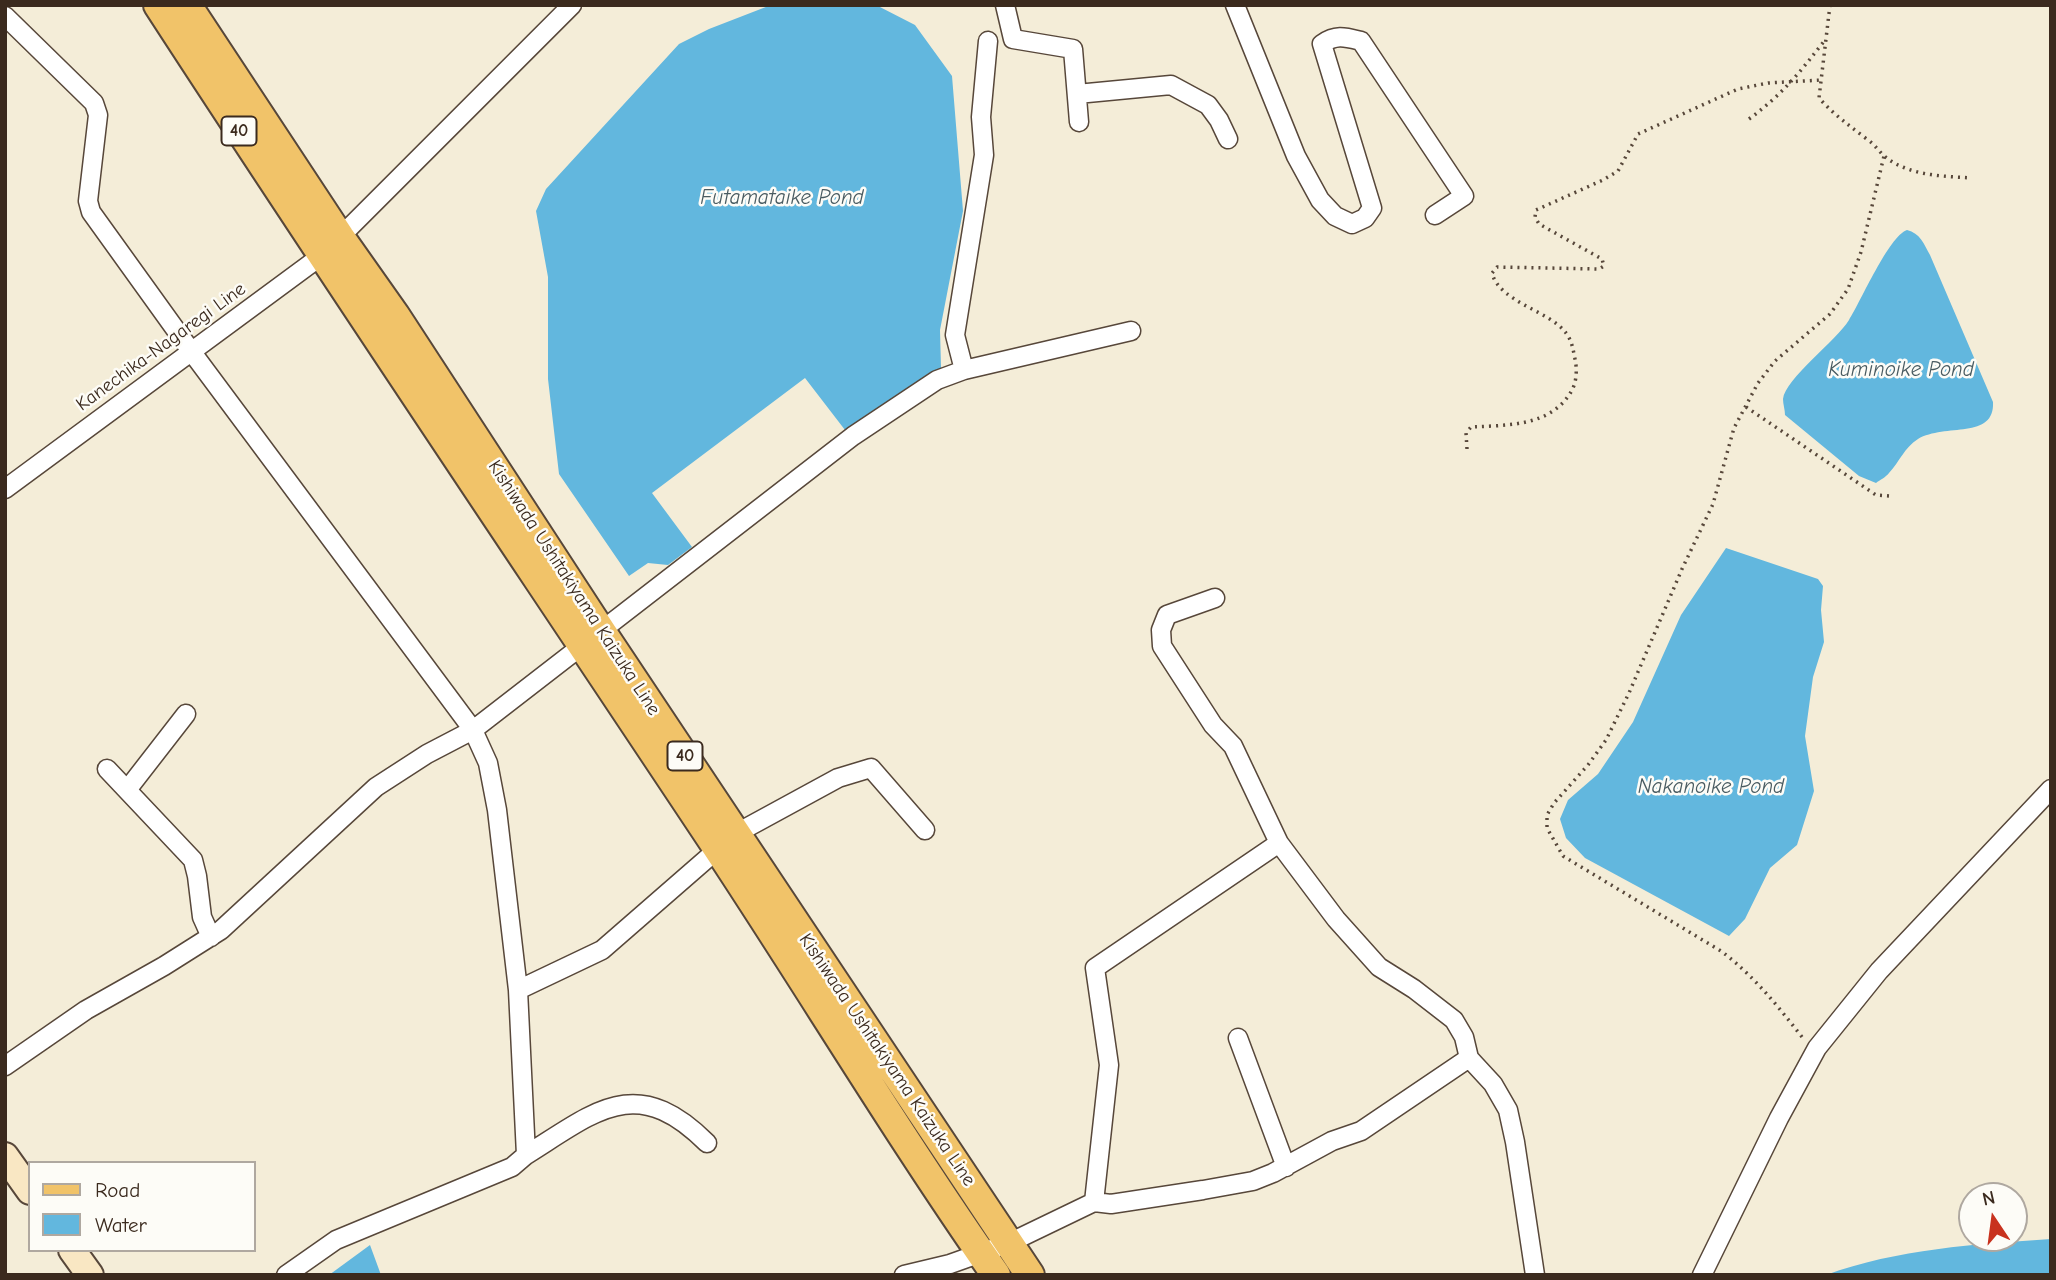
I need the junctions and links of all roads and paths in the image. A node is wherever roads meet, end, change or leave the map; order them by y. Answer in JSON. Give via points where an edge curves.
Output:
{"nodes":[{"id":1,"x":158,"y":5,"type":"edge"},
{"id":2,"x":187,"y":5,"type":"edge"},
{"id":3,"x":572,"y":5,"type":"edge"},
{"id":4,"x":1004,"y":5,"type":"edge"},
{"id":5,"x":1235,"y":5,"type":"edge"},
{"id":6,"x":1830,"y":5,"type":"edge"},
{"id":7,"x":5,"y":16,"type":"edge"},
{"id":8,"x":1826,"y":39,"type":"junction"},
{"id":9,"x":988,"y":41,"type":"dead end"},
{"id":10,"x":1821,"y":80,"type":"junction"},
{"id":11,"x":1793,"y":82,"type":"junction"},
{"id":12,"x":1077,"y":94,"type":"junction"},
{"id":13,"x":1749,"y":119,"type":"dead end"},
{"id":14,"x":1079,"y":122,"type":"dead end"},
{"id":15,"x":1228,"y":139,"type":"dead end"},
{"id":16,"x":1884,"y":156,"type":"junction"},
{"id":17,"x":1971,"y":178,"type":"dead end"},
{"id":18,"x":1435,"y":215,"type":"dead end"},
{"id":19,"x":330,"y":247,"type":"junction"},
{"id":20,"x":1131,"y":331,"type":"dead end"},
{"id":21,"x":191,"y":351,"type":"junction"},
{"id":22,"x":964,"y":370,"type":"junction"},
{"id":23,"x":1746,"y":407,"type":"junction"},
{"id":24,"x":1467,"y":449,"type":"dead end"},
{"id":25,"x":5,"y":489,"type":"edge"},
{"id":26,"x":1890,"y":496,"type":"dead end"},
{"id":27,"x":1215,"y":598,"type":"dead end"},
{"id":28,"x":592,"y":638,"type":"junction"},
{"id":29,"x":186,"y":714,"type":"dead end"},
{"id":30,"x":473,"y":730,"type":"junction"},
{"id":31,"x":107,"y":769,"type":"dead end"},
{"id":32,"x":2051,"y":789,"type":"edge"},
{"id":33,"x":127,"y":790,"type":"junction"},
{"id":34,"x":925,"y":830,"type":"dead end"},
{"id":35,"x":727,"y":841,"type":"junction"},
{"id":36,"x":1279,"y":843,"type":"junction"},
{"id":37,"x":211,"y":937,"type":"junction"},
{"id":38,"x":518,"y":990,"type":"junction"},
{"id":39,"x":1238,"y":1038,"type":"dead end"},
{"id":40,"x":1814,"y":1052,"type":"junction"},
{"id":41,"x":1469,"y":1058,"type":"junction"},
{"id":42,"x":5,"y":1066,"type":"edge"},
{"id":43,"x":706,"y":1143,"type":"dead end"},
{"id":44,"x":526,"y":1155,"type":"junction"},
{"id":45,"x":5,"y":1156,"type":"edge"},
{"id":46,"x":1286,"y":1167,"type":"junction"},
{"id":47,"x":28,"y":1188,"type":"edge"},
{"id":48,"x":1094,"y":1202,"type":"junction"},
{"id":49,"x":1009,"y":1243,"type":"junction"},
{"id":50,"x":73,"y":1252,"type":"edge"},
{"id":51,"x":988,"y":1264,"type":"edge"},
{"id":52,"x":952,"y":1269,"type":"edge"},
{"id":53,"x":90,"y":1275,"type":"edge"},
{"id":54,"x":286,"y":1275,"type":"edge"},
{"id":55,"x":904,"y":1275,"type":"edge"},
{"id":56,"x":1030,"y":1275,"type":"edge"},
{"id":57,"x":1535,"y":1275,"type":"edge"},
{"id":58,"x":1702,"y":1275,"type":"edge"}],
"edges":[{"from":1,"to":19,"type":"main road","name":"Kishiwada Ushitakiyama Kaizuka Line","number":"40"},
{"from":2,"to":19,"type":"main road","name":"Kishiwada Ushitakiyama Kaizuka Line","number":"40"},
{"from":3,"to":19,"type":"street","name":"Kanechika-Nagaregi Line"},
{"from":4,"to":12,"type":"street","via":[[1013,40],[1073,49]]},
{"from":5,"to":18,"type":"street","via":[[1296,156],[1320,200],[1335,216],[1352,224],[1372,208],[1322,44],[1334,36],[1361,41],[1464,196]]},
{"from":6,"to":8,"type":"path"},
{"from":7,"to":21,"type":"street","via":[[94,103],[98,115],[90,212]]},
{"from":8,"to":10,"type":"path"},
{"from":8,"to":11,"type":"path"},
{"from":9,"to":22,"type":"street","via":[[981,117],[984,155],[955,335]]},
{"from":10,"to":11,"type":"path"},
{"from":10,"to":16,"type":"path","via":[[1819,98]]},
{"from":11,"to":13,"type":"path"},
{"from":11,"to":24,"type":"path","via":[[1738,89],[1638,134],[1618,171],[1536,210],[1539,224],[1602,259],[1605,266],[1497,267],[1492,273],[1494,282],[1564,330],[1572,343],[1575,385],[1565,402],[1548,415],[1517,424],[1471,427],[1465,433]]},
{"from":12,"to":14,"type":"street"},
{"from":12,"to":15,"type":"street","via":[[1171,85],[1208,105]]},
{"from":16,"to":17,"type":"path","via":[[1930,175]]},
{"from":16,"to":23,"type":"path","via":[[1848,289],[1830,314],[1775,360]]},
{"from":19,"to":21,"type":"street","name":"Kanechika-Nagaregi Line"},
{"from":19,"to":28,"type":"main road","name":"Kishiwada Ushitakiyama Kaizuka Line","number":"40","via":[[395,315]]},
{"from":20,"to":22,"type":"street"},
{"from":21,"to":25,"type":"street","name":"Kanechika-Nagaregi Line"},
{"from":21,"to":30,"type":"street"},
{"from":22,"to":28,"type":"street","via":[[937,380],[853,436]]},
{"from":23,"to":26,"type":"path","via":[[1876,495]]},
{"from":23,"to":40,"type":"path","via":[[1734,428],[1713,504],[1629,693],[1600,748],[1554,803],[1547,815],[1547,828],[1563,856],[1743,968]]},
{"from":27,"to":36,"type":"street","via":[[1167,615],[1161,630],[1162,646],[1213,725],[1233,746]]},
{"from":28,"to":30,"type":"street"},
{"from":28,"to":35,"type":"main road","name":"Kishiwada Ushitakiyama Kaizuka Line","number":"40"},
{"from":29,"to":33,"type":"street"},
{"from":30,"to":37,"type":"street","via":[[376,787]]},
{"from":30,"to":38,"type":"street","via":[[488,763],[497,810]]},
{"from":31,"to":33,"type":"street"},
{"from":32,"to":40,"type":"street","via":[[1879,971]]},
{"from":33,"to":37,"type":"street","via":[[193,860],[202,917]]},
{"from":34,"to":35,"type":"street","via":[[871,768],[838,778]]},
{"from":35,"to":38,"type":"street","via":[[602,950]]},
{"from":35,"to":49,"type":"main road","name":"Kishiwada Ushitakiyama Kaizuka Line","number":"40"},
{"from":35,"to":51,"type":"main road","name":"Kishiwada Ushitakiyama Kaizuka Line","number":"40"},
{"from":36,"to":41,"type":"street","via":[[1379,967],[1454,1020]]},
{"from":36,"to":48,"type":"street","via":[[1095,968],[1109,1065]]},
{"from":37,"to":42,"type":"street","via":[[86,1010]]},
{"from":38,"to":44,"type":"street"},
{"from":39,"to":46,"type":"street"},
{"from":40,"to":58,"type":"street"},
{"from":41,"to":46,"type":"street","via":[[1361,1131],[1332,1141]]},
{"from":41,"to":57,"type":"street","via":[[1493,1084],[1508,1110]]},
{"from":43,"to":44,"type":"street","via":[[688,1125],[659,1109],[623,1103],[592,1114]]},
{"from":44,"to":54,"type":"street","via":[[512,1167],[336,1240]]},
{"from":45,"to":47,"type":"street"},
{"from":46,"to":48,"type":"street","via":[[1241,1183],[1111,1204]]},
{"from":48,"to":49,"type":"street"},
{"from":49,"to":51,"type":"street"},
{"from":49,"to":56,"type":"main road","name":"Kishiwada Ushitakiyama Kaizuka Line","number":"40"},
{"from":50,"to":53,"type":"street"},
{"from":51,"to":52,"type":"street"},
{"from":52,"to":55,"type":"street"}]}
